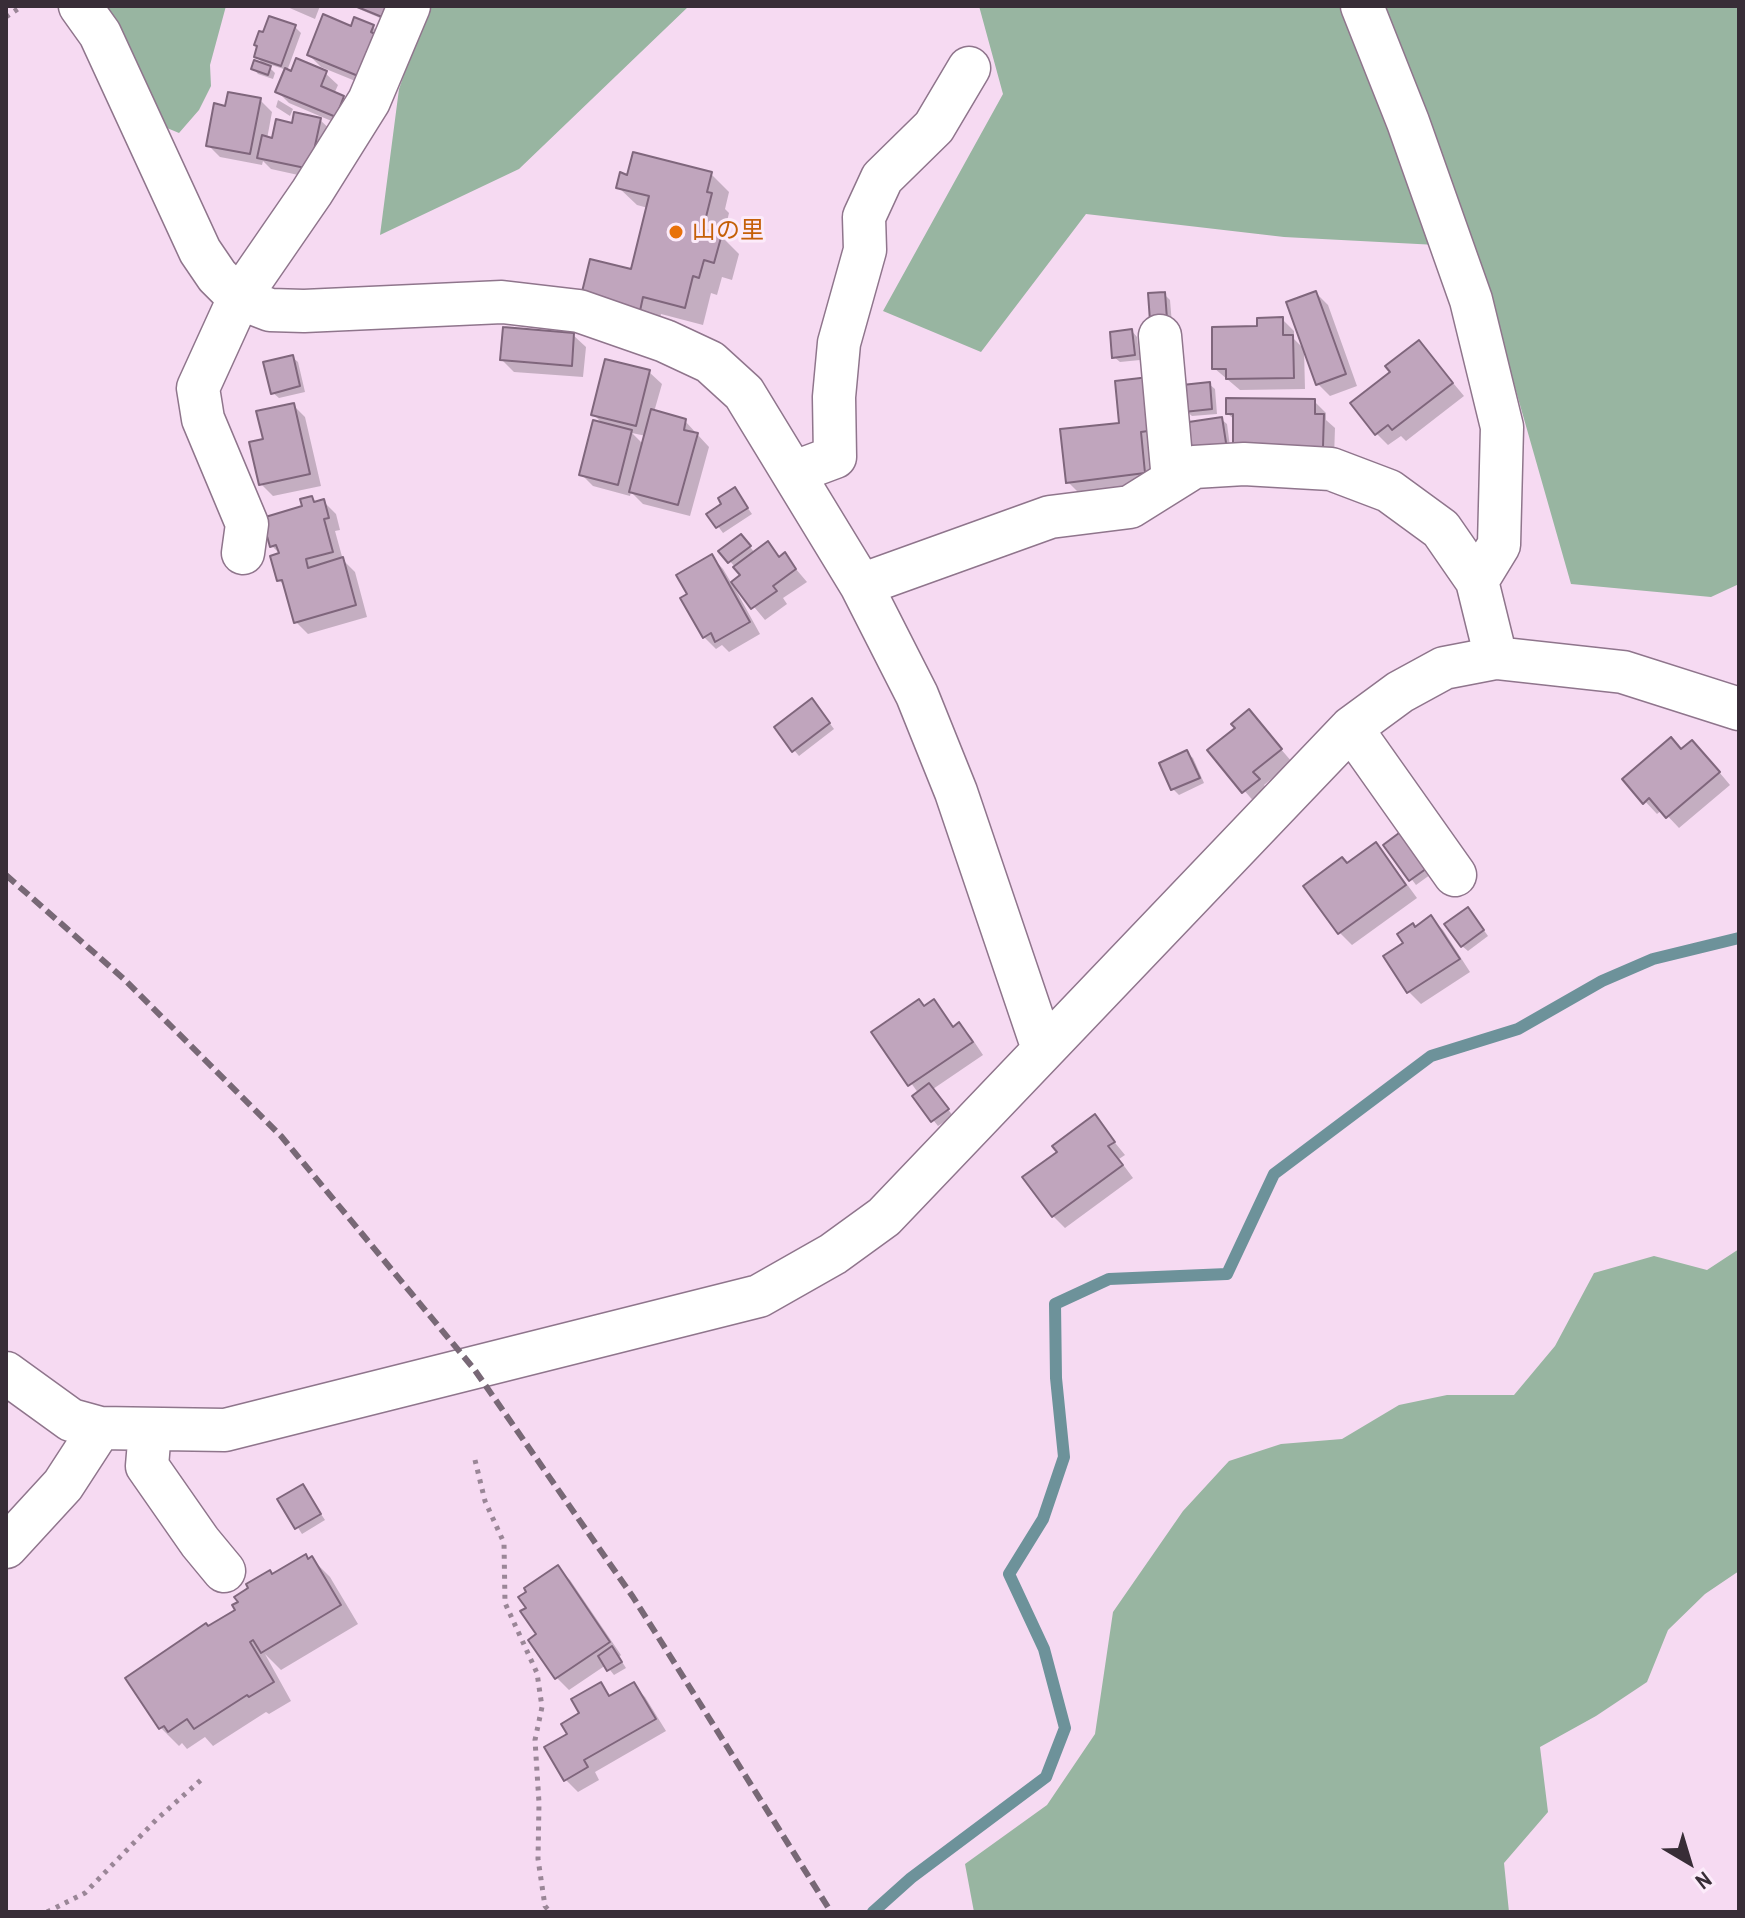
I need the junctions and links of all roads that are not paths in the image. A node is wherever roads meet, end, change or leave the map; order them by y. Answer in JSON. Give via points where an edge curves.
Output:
{"nodes":[{"id":1,"x":80,"y":6,"type":"edge"},
{"id":2,"x":409,"y":6,"type":"edge"},
{"id":3,"x":1362,"y":6,"type":"edge"},
{"id":4,"x":969,"y":68,"type":"dead end"},
{"id":5,"x":239,"y":298,"type":"junction"},
{"id":6,"x":1160,"y":336,"type":"dead end"},
{"id":7,"x":795,"y":472,"type":"junction"},
{"id":8,"x":1173,"y":480,"type":"junction"},
{"id":9,"x":243,"y":553,"type":"dead end"},
{"id":10,"x":1477,"y":581,"type":"junction"},
{"id":11,"x":861,"y":585,"type":"junction"},
{"id":12,"x":1496,"y":658,"type":"junction"},
{"id":13,"x":1739,"y":709,"type":"edge"},
{"id":14,"x":1351,"y":728,"type":"junction"},
{"id":15,"x":1455,"y":875,"type":"dead end"},
{"id":16,"x":1043,"y":1049,"type":"junction"},
{"id":17,"x":6,"y":1373,"type":"edge"},
{"id":18,"x":100,"y":1428,"type":"junction"},
{"id":19,"x":150,"y":1430,"type":"junction"},
{"id":20,"x":6,"y":1547,"type":"edge"},
{"id":21,"x":224,"y":1571,"type":"dead end"}],
"edges":[{"from":1,"to":5,"type":"street","via":[[100,34],[200,251]]},
{"from":2,"to":5,"type":"street","via":[[369,101]]},
{"from":3,"to":10,"type":"street","via":[[1471,300],[1502,427],[1499,545]]},
{"from":4,"to":7,"type":"street","via":[[934,127],[882,178],[864,217],[865,250],[839,343],[835,457]]},
{"from":5,"to":7,"type":"street","via":[[270,310],[502,302],[579,311],[710,362],[744,393]]},
{"from":5,"to":9,"type":"street","via":[[198,388],[203,419],[247,524]]},
{"from":6,"to":8,"type":"street"},
{"from":7,"to":11,"type":"street"},
{"from":8,"to":10,"type":"street","via":[[1194,467],[1331,469],[1389,491],[1441,529]]},
{"from":8,"to":11,"type":"street","via":[[1130,507],[1050,517]]},
{"from":10,"to":12,"type":"street"},
{"from":11,"to":16,"type":"street","via":[[917,695],[956,792]]},
{"from":12,"to":13,"type":"street","via":[[1623,672]]},
{"from":12,"to":14,"type":"street","via":[[1444,668]]},
{"from":14,"to":15,"type":"street"},
{"from":14,"to":16,"type":"street"},
{"from":16,"to":19,"type":"street","via":[[884,1217],[833,1254],[759,1296],[225,1430]]},
{"from":17,"to":18,"type":"street","via":[[71,1420]]},
{"from":18,"to":19,"type":"street"},
{"from":18,"to":20,"type":"street","via":[[63,1485]]},
{"from":19,"to":21,"type":"street","via":[[147,1466]]}]}
